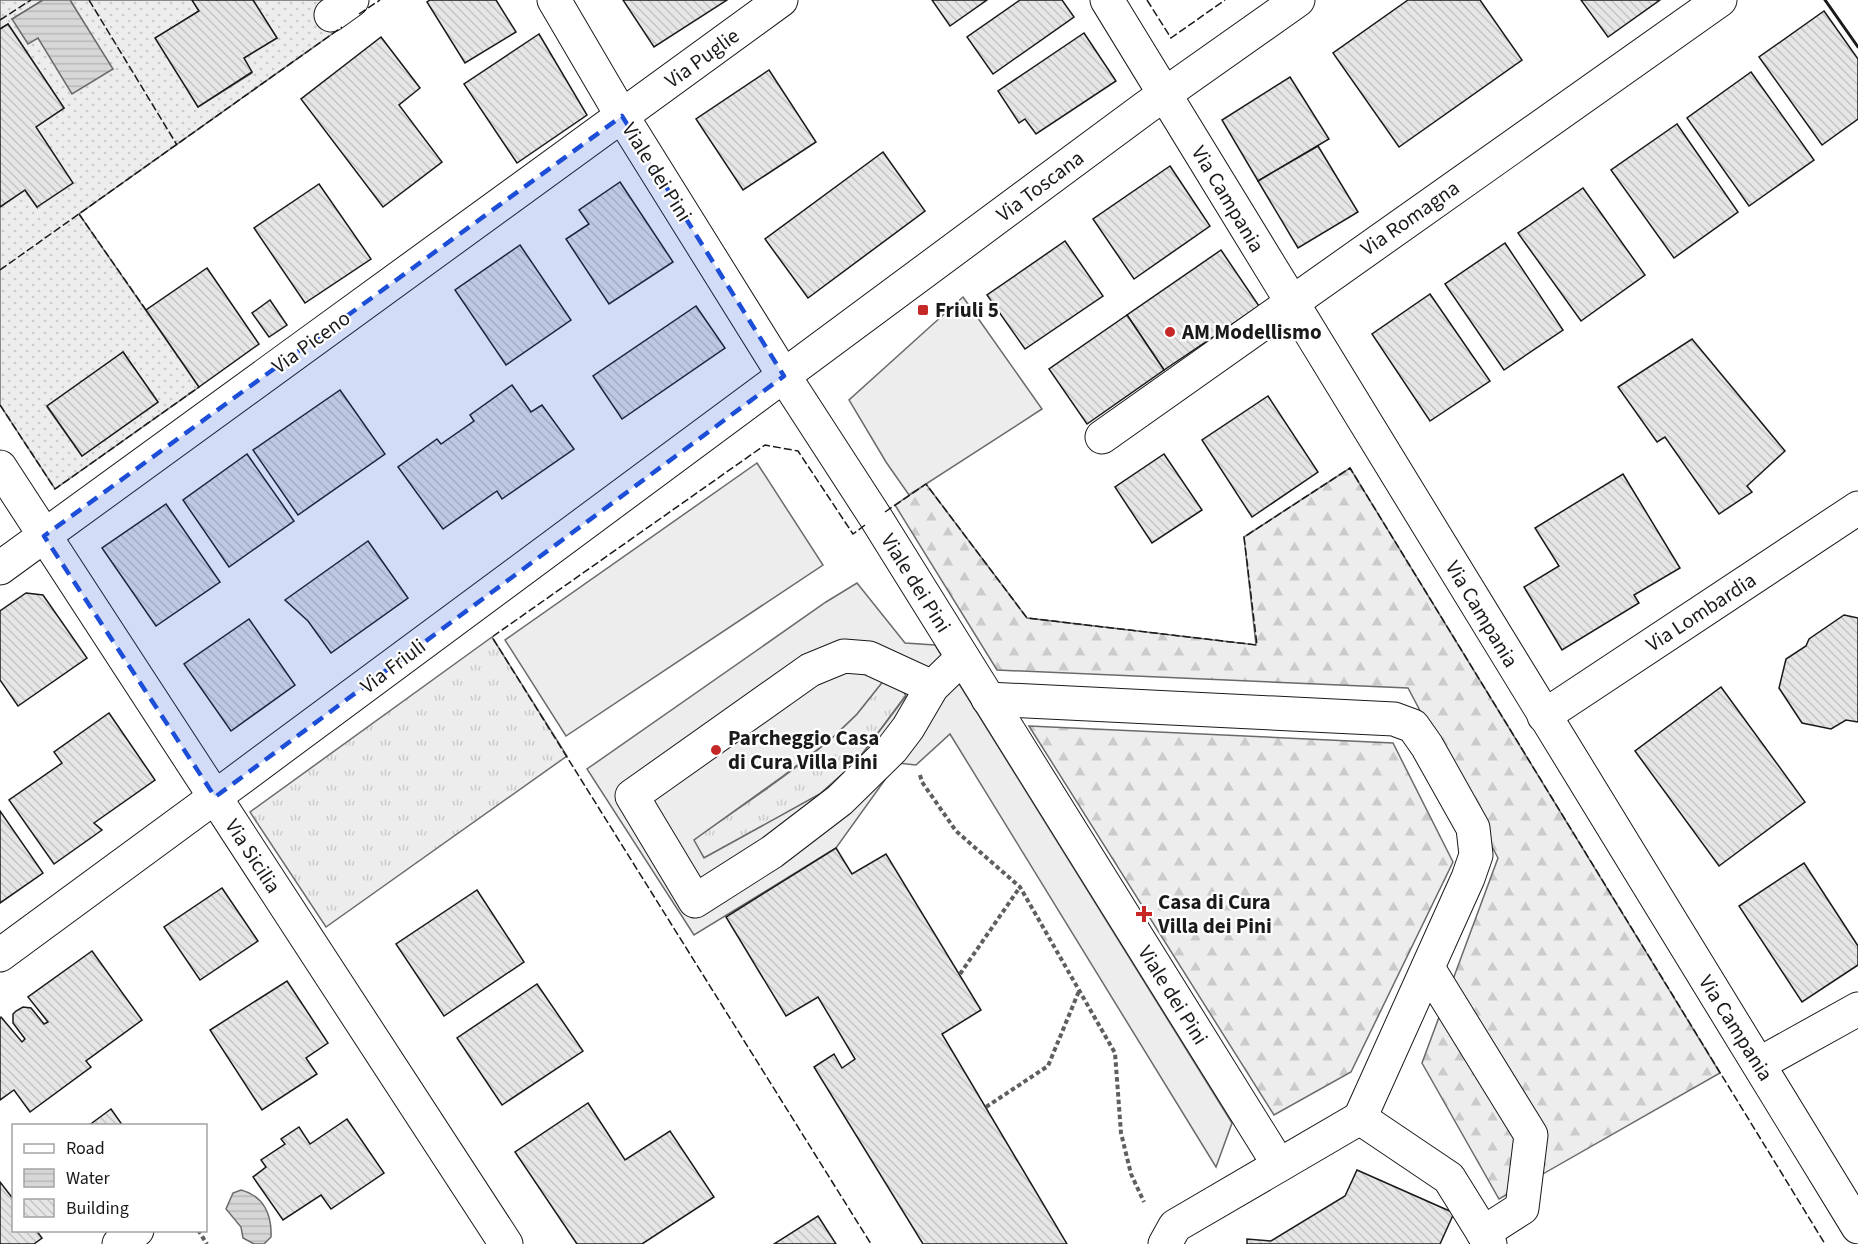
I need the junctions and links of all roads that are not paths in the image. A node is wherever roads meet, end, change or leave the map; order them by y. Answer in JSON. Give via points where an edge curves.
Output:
{"nodes":[{"id":1,"x":554,"y":0,"type":"edge"},
{"id":2,"x":781,"y":0,"type":"edge"},
{"id":3,"x":1107,"y":0,"type":"edge"},
{"id":4,"x":1298,"y":0,"type":"edge"},
{"id":5,"x":1720,"y":0,"type":"edge"},
{"id":6,"x":1164,"y":94,"type":"junction"},
{"id":7,"x":622,"y":116,"type":"junction"},
{"id":8,"x":1291,"y":303,"type":"junction"},
{"id":9,"x":784,"y":376,"type":"junction"},
{"id":10,"x":1102,"y":437,"type":"dead end"},
{"id":11,"x":0,"y":467,"type":"edge"},
{"id":12,"x":1858,"y":508,"type":"edge"},
{"id":13,"x":44,"y":536,"type":"junction"},
{"id":14,"x":0,"y":568,"type":"edge"},
{"id":15,"x":962,"y":658,"type":"junction"},
{"id":16,"x":933,"y":687,"type":"junction"},
{"id":17,"x":988,"y":699,"type":"junction"},
{"id":18,"x":1544,"y":716,"type":"junction"},
{"id":19,"x":215,"y":797,"type":"junction"},
{"id":20,"x":0,"y":954,"type":"edge"},
{"id":21,"x":1428,"y":968,"type":"junction"},
{"id":22,"x":1858,"y":1009,"type":"edge"},
{"id":23,"x":1759,"y":1064,"type":"junction"},
{"id":24,"x":1360,"y":1118,"type":"junction"},
{"id":25,"x":1279,"y":1165,"type":"junction"},
{"id":26,"x":1858,"y":1227,"type":"edge"},
{"id":27,"x":134,"y":1232,"type":"edge"},
{"id":28,"x":1170,"y":1235,"type":"edge"},
{"id":29,"x":1487,"y":1238,"type":"edge"},
{"id":30,"x":118,"y":1244,"type":"edge"},
{"id":31,"x":507,"y":1244,"type":"edge"}],
"edges":[{"from":1,"to":7,"type":"street","name":"Viale dei Pini"},
{"from":2,"to":7,"type":"street","name":"Via Puglie"},
{"from":3,"to":6,"type":"street","name":"Via Campania"},
{"from":4,"to":6,"type":"street","name":"Via Toscana"},
{"from":5,"to":8,"type":"street","name":"Via Romagna"},
{"from":6,"to":8,"type":"street","name":"Via Campania"},
{"from":6,"to":9,"type":"street","name":"Via Toscana"},
{"from":7,"to":9,"type":"street","name":"Viale dei Pini"},
{"from":7,"to":13,"type":"street","name":"Via Piceno"},
{"from":8,"to":10,"type":"street","name":"Via Romagna"},
{"from":8,"to":18,"type":"street","name":"Via Campania"},
{"from":9,"to":15,"type":"street","name":"Viale dei Pini"},
{"from":9,"to":19,"type":"street","name":"Via Friuli"},
{"from":11,"to":13,"type":"street","name":"Via Sicilia"},
{"from":12,"to":18,"type":"street","name":"Via Lombardia"},
{"from":13,"to":14,"type":"street","name":"Via Piceno"},
{"from":13,"to":19,"type":"street","name":"Via Sicilia"},
{"from":15,"to":16,"type":"street"},
{"from":15,"to":17,"type":"street","name":"Viale dei Pini"},
{"from":16,"to":16,"type":"street","via":[[869,658],[844,656],[810,670],[632,796],[695,901],[772,852],[840,800],[892,749]]},
{"from":17,"to":21,"type":"street","via":[[1394,719],[1413,726],[1473,828],[1476,855]]},
{"from":17,"to":25,"type":"street","name":"Viale dei Pini"},
{"from":18,"to":23,"type":"street","name":"Via Campania"},
{"from":19,"to":20,"type":"street","name":"Via Friuli"},
{"from":19,"to":31,"type":"street","name":"Via Sicilia"},
{"from":21,"to":24,"type":"street"},
{"from":21,"to":29,"type":"street","via":[[1531,1135],[1522,1208]]},
{"from":22,"to":23,"type":"street"},
{"from":23,"to":26,"type":"street","name":"Via Campania"},
{"from":24,"to":25,"type":"street"},
{"from":24,"to":29,"type":"street","via":[[1449,1178]]},
{"from":25,"to":28,"type":"street"},
{"from":27,"to":30,"type":"street"}]}
